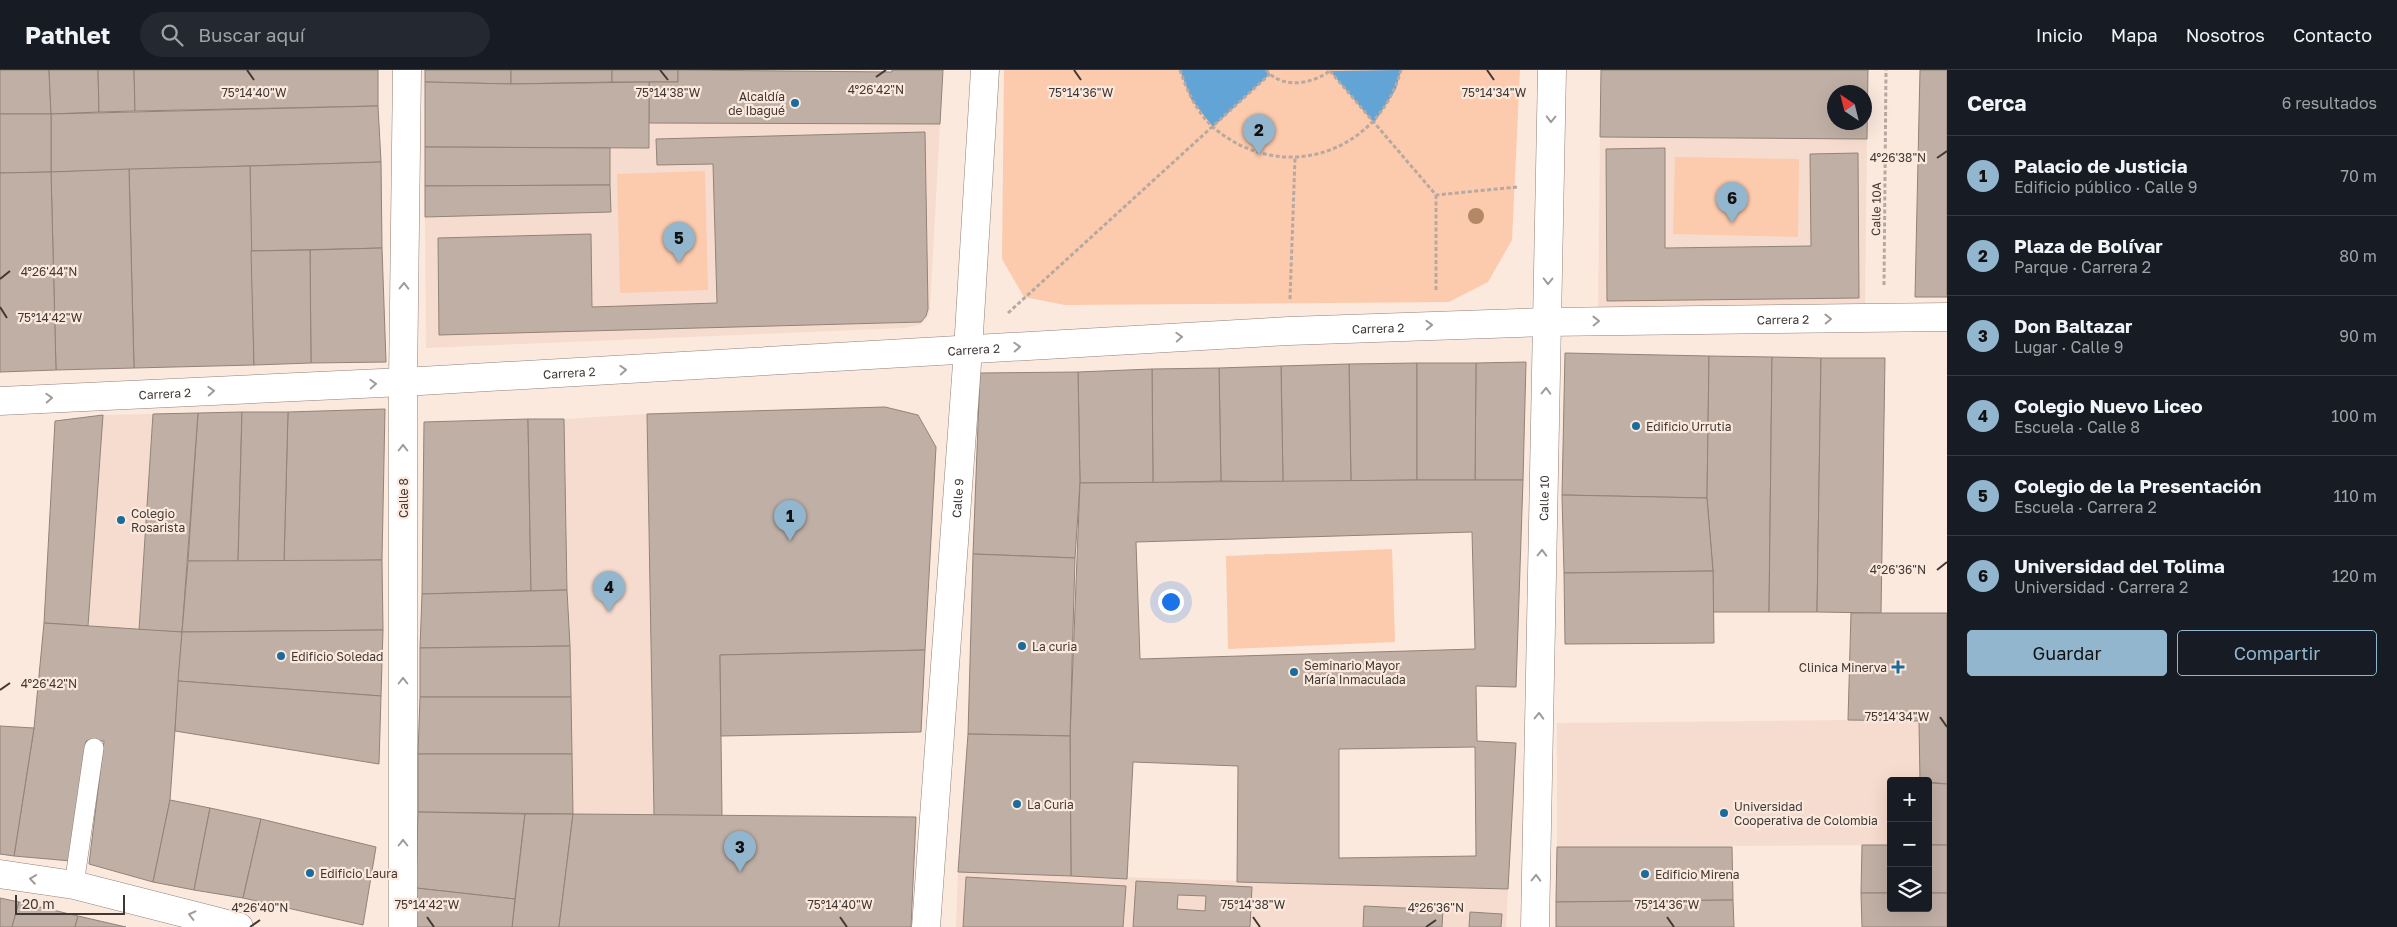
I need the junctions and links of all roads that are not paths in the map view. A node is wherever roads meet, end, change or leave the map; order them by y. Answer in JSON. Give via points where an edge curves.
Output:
{"nodes":[{"id":1,"x":408,"y":70,"type":"edge"},
{"id":2,"x":985,"y":70,"type":"edge"},
{"id":3,"x":1552,"y":70,"type":"edge"},
{"id":4,"x":1947,"y":316,"type":"edge"},
{"id":5,"x":1547,"y":322,"type":"junction"},
{"id":6,"x":968,"y":350,"type":"junction"},
{"id":7,"x":403,"y":382,"type":"junction"},
{"id":8,"x":0,"y":401,"type":"edge"},
{"id":9,"x":94,"y":748,"type":"dead end"},
{"id":10,"x":0,"y":874,"type":"edge"},
{"id":11,"x":74,"y":886,"type":"junction"},
{"id":12,"x":239,"y":927,"type":"edge"},
{"id":13,"x":403,"y":927,"type":"edge"},
{"id":14,"x":926,"y":927,"type":"edge"},
{"id":15,"x":1535,"y":927,"type":"edge"}],
"edges":[{"from":7,"to":1,"type":"street","name":"Calle 8","one_way":true},
{"from":2,"to":6,"type":"street","name":"Calle 9"},
{"from":3,"to":5,"type":"street","name":"Calle 10","one_way":true},
{"from":5,"to":4,"type":"street","name":"Carrera 2","one_way":true},
{"from":6,"to":5,"type":"street","name":"Carrera 2","one_way":true,"via":[[1289,331]]},
{"from":15,"to":5,"type":"street","name":"Calle 10","one_way":true},
{"from":7,"to":6,"type":"street","name":"Carrera 2","one_way":true},
{"from":6,"to":14,"type":"street","name":"Calle 9"},
{"from":8,"to":7,"type":"street","name":"Carrera 2","one_way":true},
{"from":13,"to":7,"type":"street","name":"Calle 8","one_way":true},
{"from":9,"to":11,"type":"lane"},
{"from":11,"to":10,"type":"street","one_way":true},
{"from":12,"to":11,"type":"street","one_way":true}]}
